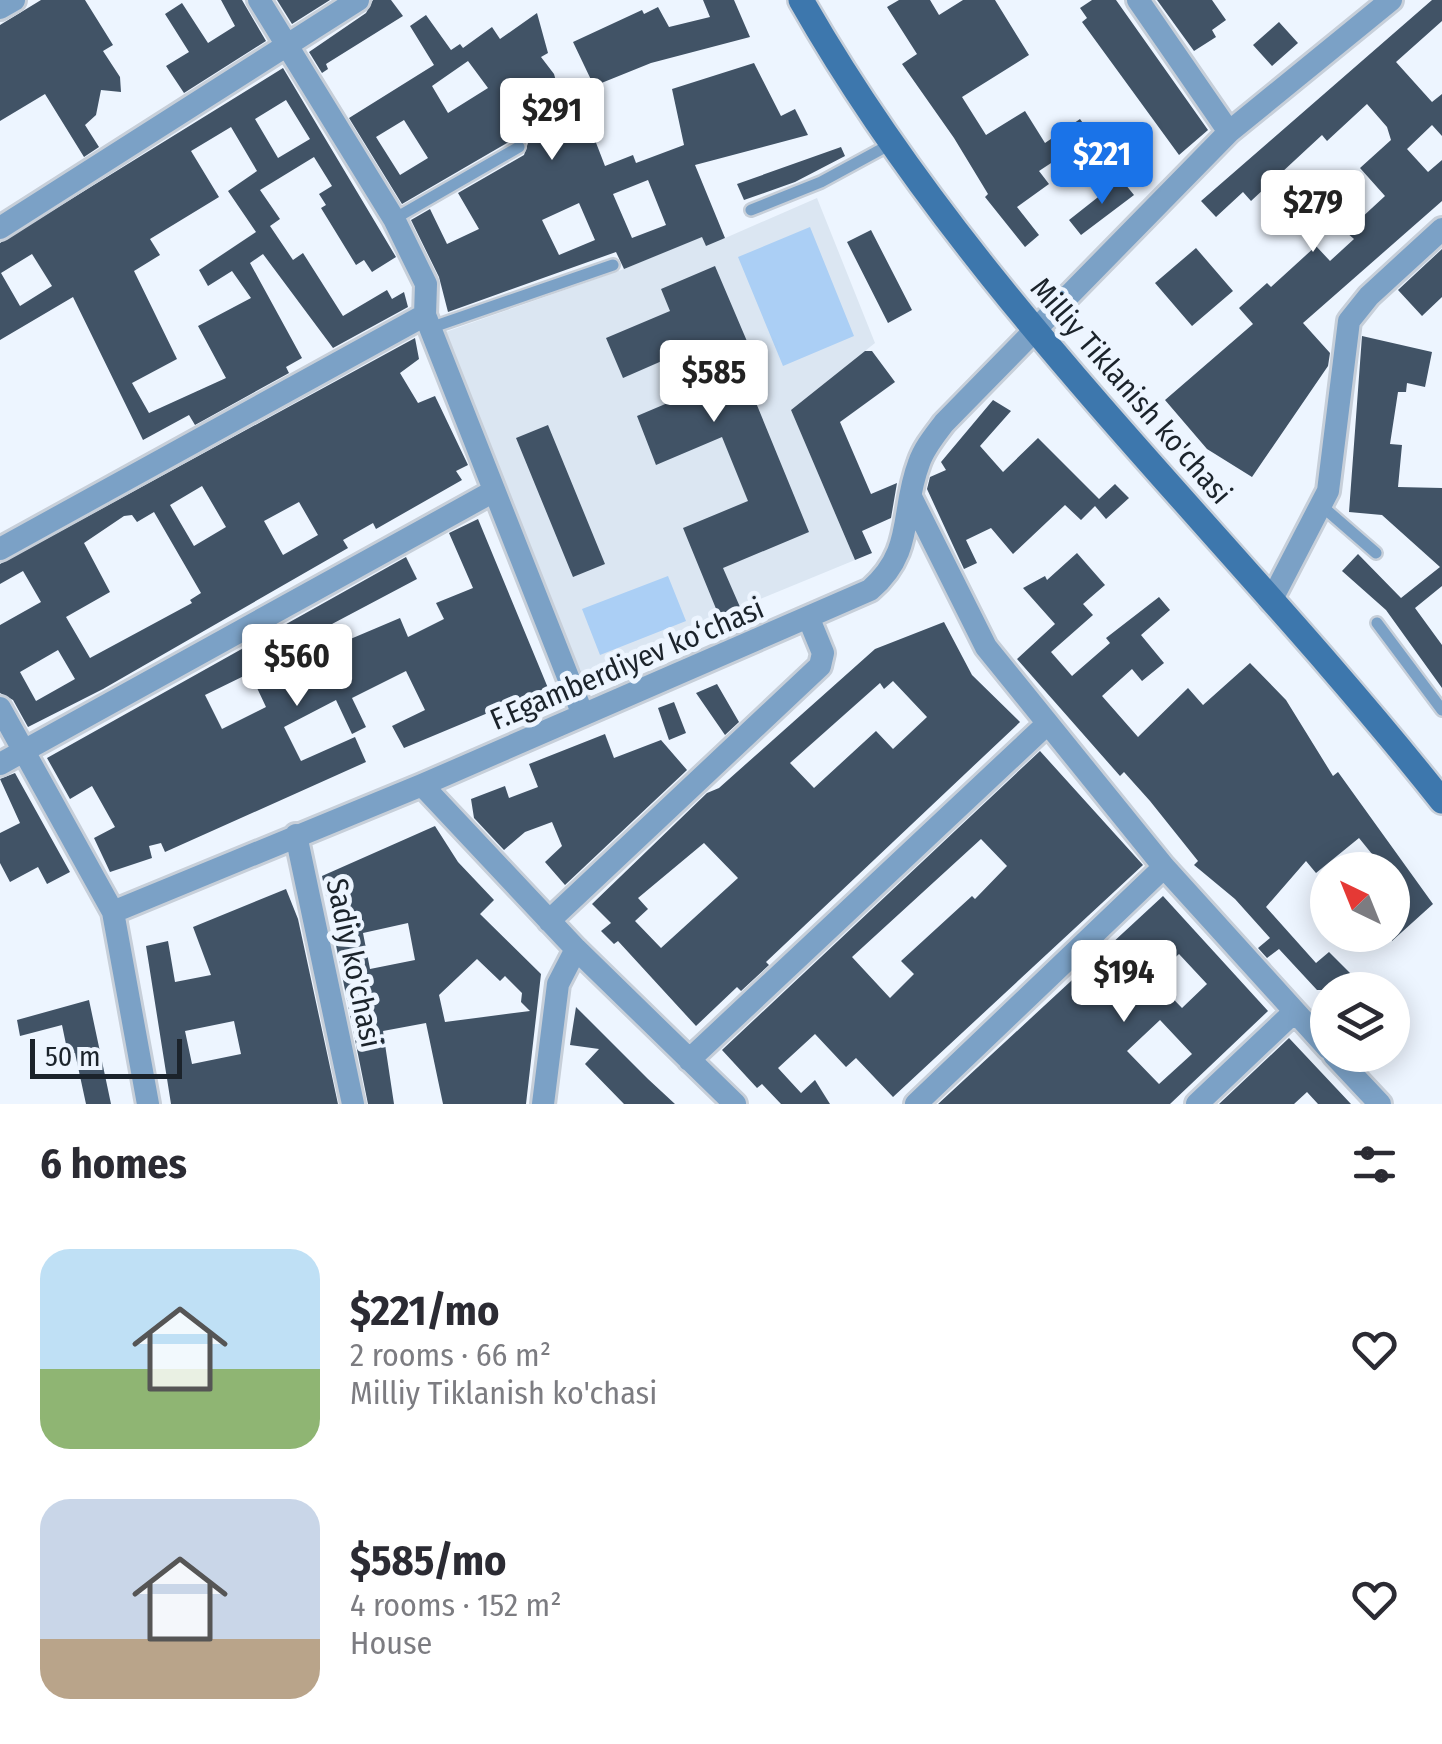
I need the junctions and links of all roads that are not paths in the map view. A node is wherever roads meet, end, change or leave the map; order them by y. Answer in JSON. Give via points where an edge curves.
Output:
{"nodes":[{"id":1,"x":14,"y":0,"type":"edge"},
{"id":2,"x":259,"y":0,"type":"edge"},
{"id":3,"x":358,"y":0,"type":"edge"},
{"id":4,"x":802,"y":0,"type":"edge"},
{"id":5,"x":1138,"y":0,"type":"edge"},
{"id":6,"x":1377,"y":5,"type":"edge"},
{"id":7,"x":0,"y":8,"type":"edge"},
{"id":8,"x":287,"y":42,"type":"junction"},
{"id":9,"x":1229,"y":132,"type":"junction"},
{"id":10,"x":889,"y":146,"type":"junction"},
{"id":11,"x":518,"y":147,"type":"dead end"},
{"id":12,"x":751,"y":210,"type":"dead end"},
{"id":13,"x":394,"y":219,"type":"junction"},
{"id":14,"x":0,"y":228,"type":"edge"},
{"id":15,"x":1442,"y":230,"type":"edge"},
{"id":16,"x":612,"y":266,"type":"dead end"},
{"id":17,"x":426,"y":322,"type":"junction"},
{"id":18,"x":1034,"y":330,"type":"junction"},
{"id":19,"x":494,"y":491,"type":"junction"},
{"id":20,"x":911,"y":496,"type":"junction"},
{"id":21,"x":1323,"y":507,"type":"junction"},
{"id":22,"x":0,"y":549,"type":"edge"},
{"id":23,"x":1376,"y":553,"type":"dead end"},
{"id":24,"x":1271,"y":602,"type":"junction"},
{"id":25,"x":809,"y":619,"type":"junction"},
{"id":26,"x":1377,"y":622,"type":"dead end"},
{"id":27,"x":0,"y":708,"type":"edge"},
{"id":28,"x":1442,"y":710,"type":"edge"},
{"id":29,"x":583,"y":715,"type":"junction"},
{"id":30,"x":1046,"y":725,"type":"junction"},
{"id":31,"x":24,"y":752,"type":"junction"},
{"id":32,"x":0,"y":764,"type":"edge"},
{"id":33,"x":422,"y":785,"type":"junction"},
{"id":34,"x":1442,"y":802,"type":"edge"},
{"id":35,"x":296,"y":835,"type":"junction"},
{"id":36,"x":1164,"y":867,"type":"junction"},
{"id":37,"x":113,"y":912,"type":"junction"},
{"id":38,"x":549,"y":921,"type":"junction"},
{"id":39,"x":576,"y":950,"type":"junction"},
{"id":40,"x":1294,"y":1012,"type":"junction"},
{"id":41,"x":1310,"y":1029,"type":"edge"},
{"id":42,"x":689,"y":1060,"type":"junction"},
{"id":43,"x":1350,"y":1072,"type":"edge"},
{"id":44,"x":148,"y":1104,"type":"edge"},
{"id":45,"x":353,"y":1104,"type":"edge"},
{"id":46,"x":543,"y":1104,"type":"edge"},
{"id":47,"x":734,"y":1104,"type":"edge"},
{"id":48,"x":916,"y":1104,"type":"edge"},
{"id":49,"x":1197,"y":1104,"type":"edge"},
{"id":50,"x":1380,"y":1104,"type":"edge"}],
"edges":[{"from":1,"to":7,"type":"street"},
{"from":2,"to":8,"type":"street"},
{"from":3,"to":8,"type":"street"},
{"from":4,"to":10,"type":"main road","name":"Milliy Tiklanish ko'chasi"},
{"from":5,"to":9,"type":"street"},
{"from":6,"to":9,"type":"street","name":"F.Egamberdiyev kо‘chasi"},
{"from":8,"to":13,"type":"street"},
{"from":8,"to":14,"type":"street"},
{"from":9,"to":18,"type":"street","name":"F.Egamberdiyev kо‘chasi"},
{"from":10,"to":12,"type":"lane"},
{"from":10,"to":18,"type":"main road","name":"Milliy Tiklanish ko'chasi"},
{"from":11,"to":13,"type":"lane"},
{"from":13,"to":17,"type":"street","via":[[426,284]]},
{"from":15,"to":21,"type":"street","via":[[1349,322]]},
{"from":16,"to":17,"type":"lane"},
{"from":17,"to":19,"type":"street"},
{"from":17,"to":22,"type":"street"},
{"from":18,"to":20,"type":"street","name":"F.Egamberdiyev kо‘chasi","via":[[930,443]]},
{"from":18,"to":24,"type":"main road","name":"Milliy Tiklanish ko'chasi"},
{"from":19,"to":29,"type":"street"},
{"from":19,"to":31,"type":"street"},
{"from":20,"to":25,"type":"street","name":"F.Egamberdiyev kо‘chasi","via":[[900,555],[889,574]]},
{"from":20,"to":30,"type":"street","via":[[986,648]]},
{"from":21,"to":23,"type":"lane"},
{"from":21,"to":24,"type":"street"},
{"from":24,"to":34,"type":"main road","name":"Milliy Tiklanish ko'chasi"},
{"from":25,"to":29,"type":"street","name":"F.Egamberdiyev kо‘chasi"},
{"from":25,"to":38,"type":"street","via":[[824,653],[820,666]]},
{"from":26,"to":28,"type":"lane"},
{"from":27,"to":31,"type":"street"},
{"from":29,"to":33,"type":"street","name":"F.Egamberdiyev kо‘chasi"},
{"from":30,"to":36,"type":"street"},
{"from":30,"to":42,"type":"street"},
{"from":31,"to":32,"type":"street"},
{"from":31,"to":37,"type":"street"},
{"from":33,"to":35,"type":"street","name":"F.Egamberdiyev kо‘chasi"},
{"from":33,"to":38,"type":"street"},
{"from":35,"to":37,"type":"street","name":"F.Egamberdiyev kо‘chasi"},
{"from":35,"to":45,"type":"street","name":"Sadiy ko'chasi"},
{"from":36,"to":40,"type":"street"},
{"from":36,"to":48,"type":"street"},
{"from":37,"to":44,"type":"street"},
{"from":38,"to":39,"type":"street"},
{"from":39,"to":42,"type":"street"},
{"from":39,"to":46,"type":"street","via":[[558,984]]},
{"from":40,"to":41,"type":"street"},
{"from":40,"to":49,"type":"street"},
{"from":42,"to":47,"type":"street"},
{"from":43,"to":50,"type":"street"}]}
